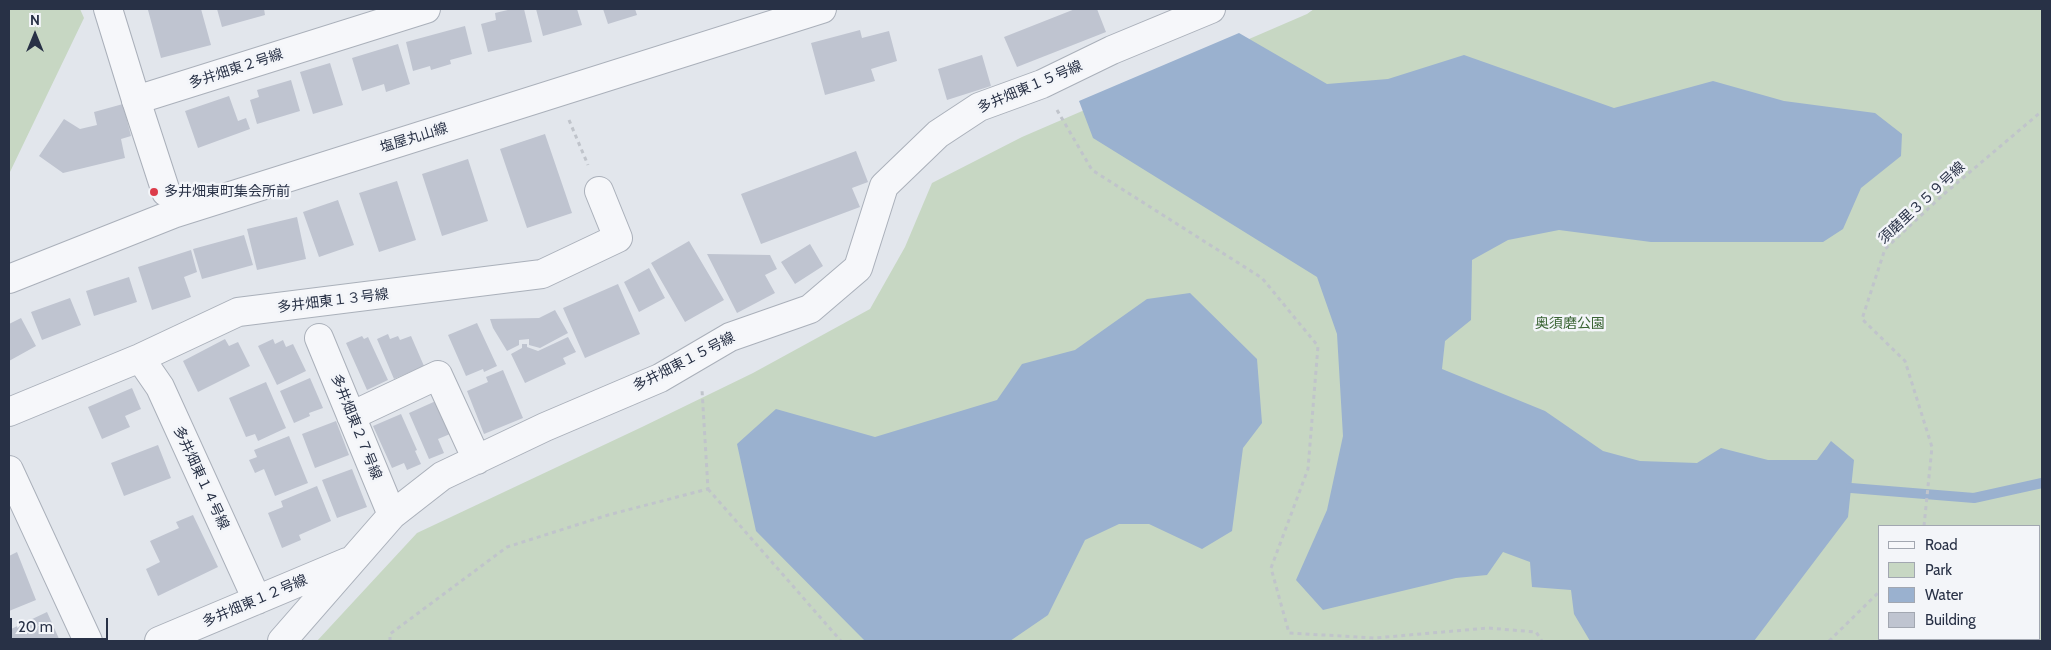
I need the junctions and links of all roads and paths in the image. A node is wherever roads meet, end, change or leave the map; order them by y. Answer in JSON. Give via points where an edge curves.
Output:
{"nodes":[{"id":1,"x":108,"y":9,"type":"edge"},
{"id":2,"x":426,"y":9,"type":"edge"},
{"id":3,"x":822,"y":9,"type":"edge"},
{"id":4,"x":1211,"y":9,"type":"edge"},
{"id":5,"x":1042,"y":84,"type":"junction"},
{"id":6,"x":136,"y":100,"type":"junction"},
{"id":7,"x":2042,"y":112,"type":"edge"},
{"id":8,"x":567,"y":116,"type":"dead end"},
{"id":9,"x":599,"y":191,"type":"joint"},
{"id":10,"x":166,"y":192,"type":"dead end"},
{"id":11,"x":9,"y":279,"type":"edge"},
{"id":12,"x":319,"y":338,"type":"dead end"},
{"id":13,"x":699,"y":355,"type":"junction"},
{"id":14,"x":140,"y":358,"type":"junction"},
{"id":15,"x":9,"y":412,"type":"edge"},
{"id":16,"x":351,"y":416,"type":"junction"},
{"id":17,"x":477,"y":460,"type":"junction"},
{"id":18,"x":9,"y":470,"type":"edge"},
{"id":19,"x":708,"y":489,"type":"junction"},
{"id":20,"x":392,"y":515,"type":"junction"},
{"id":21,"x":1924,"y":525,"type":"edge"},
{"id":22,"x":351,"y":560,"type":"junction"},
{"id":23,"x":1878,"y":593,"type":"edge"},
{"id":24,"x":257,"y":600,"type":"junction"},
{"id":25,"x":88,"y":641,"type":"edge"},
{"id":26,"x":158,"y":641,"type":"edge"},
{"id":27,"x":282,"y":641,"type":"edge"},
{"id":28,"x":390,"y":641,"type":"edge"},
{"id":29,"x":841,"y":641,"type":"edge"},
{"id":30,"x":1542,"y":641,"type":"edge"},
{"id":31,"x":1829,"y":641,"type":"edge"}],
"edges":[{"from":1,"to":6,"type":"street"},
{"from":2,"to":6,"type":"street","name":"多井畑東２号線"},
{"from":3,"to":11,"type":"street","name":"塩屋丸山線","via":[[173,214]]},
{"from":4,"to":5,"type":"street","name":"多井畑東１５号線","via":[[1112,50]]},
{"from":5,"to":13,"type":"street","name":"多井畑東１５号線","via":[[979,107],[938,134],[884,186],[858,268],[810,309],[730,337]]},
{"from":5,"to":30,"type":"path","via":[[1092,170],[1262,278],[1318,346],[1308,469],[1271,568],[1289,633],[1375,638],[1488,628],[1536,632]]},
{"from":6,"to":10,"type":"street"},
{"from":7,"to":21,"type":"path","name":"須磨里３５９号線","via":[[1944,194],[1885,249],[1862,319],[1905,361],[1932,447]]},
{"from":8,"to":9,"type":"path"},
{"from":9,"to":14,"type":"street","name":"多井畑東１３号線","via":[[618,238],[542,274],[238,312]]},
{"from":12,"to":16,"type":"street","name":"多井畑東２７号線"},
{"from":13,"to":17,"type":"street","name":"多井畑東１５号線","via":[[660,378]]},
{"from":13,"to":19,"type":"path"},
{"from":14,"to":15,"type":"street","name":"多井畑東１３号線"},
{"from":14,"to":24,"type":"street","name":"多井畑東１４号線","via":[[160,387]]},
{"from":16,"to":17,"type":"street","via":[[438,376]]},
{"from":16,"to":20,"type":"street","name":"多井畑東２７号線"},
{"from":17,"to":20,"type":"street","name":"多井畑東１５号線","via":[[442,476]]},
{"from":18,"to":25,"type":"street"},
{"from":19,"to":28,"type":"path","via":[[608,515],[507,547],[390,634]]},
{"from":19,"to":29,"type":"path"},
{"from":20,"to":22,"type":"street","name":"多井畑東１５号線"},
{"from":22,"to":24,"type":"street","name":"多井畑東１２号線"},
{"from":22,"to":27,"type":"street","name":"多井畑東１５号線"},
{"from":23,"to":31,"type":"path"},
{"from":24,"to":26,"type":"street","name":"多井畑東１２号線"}]}
